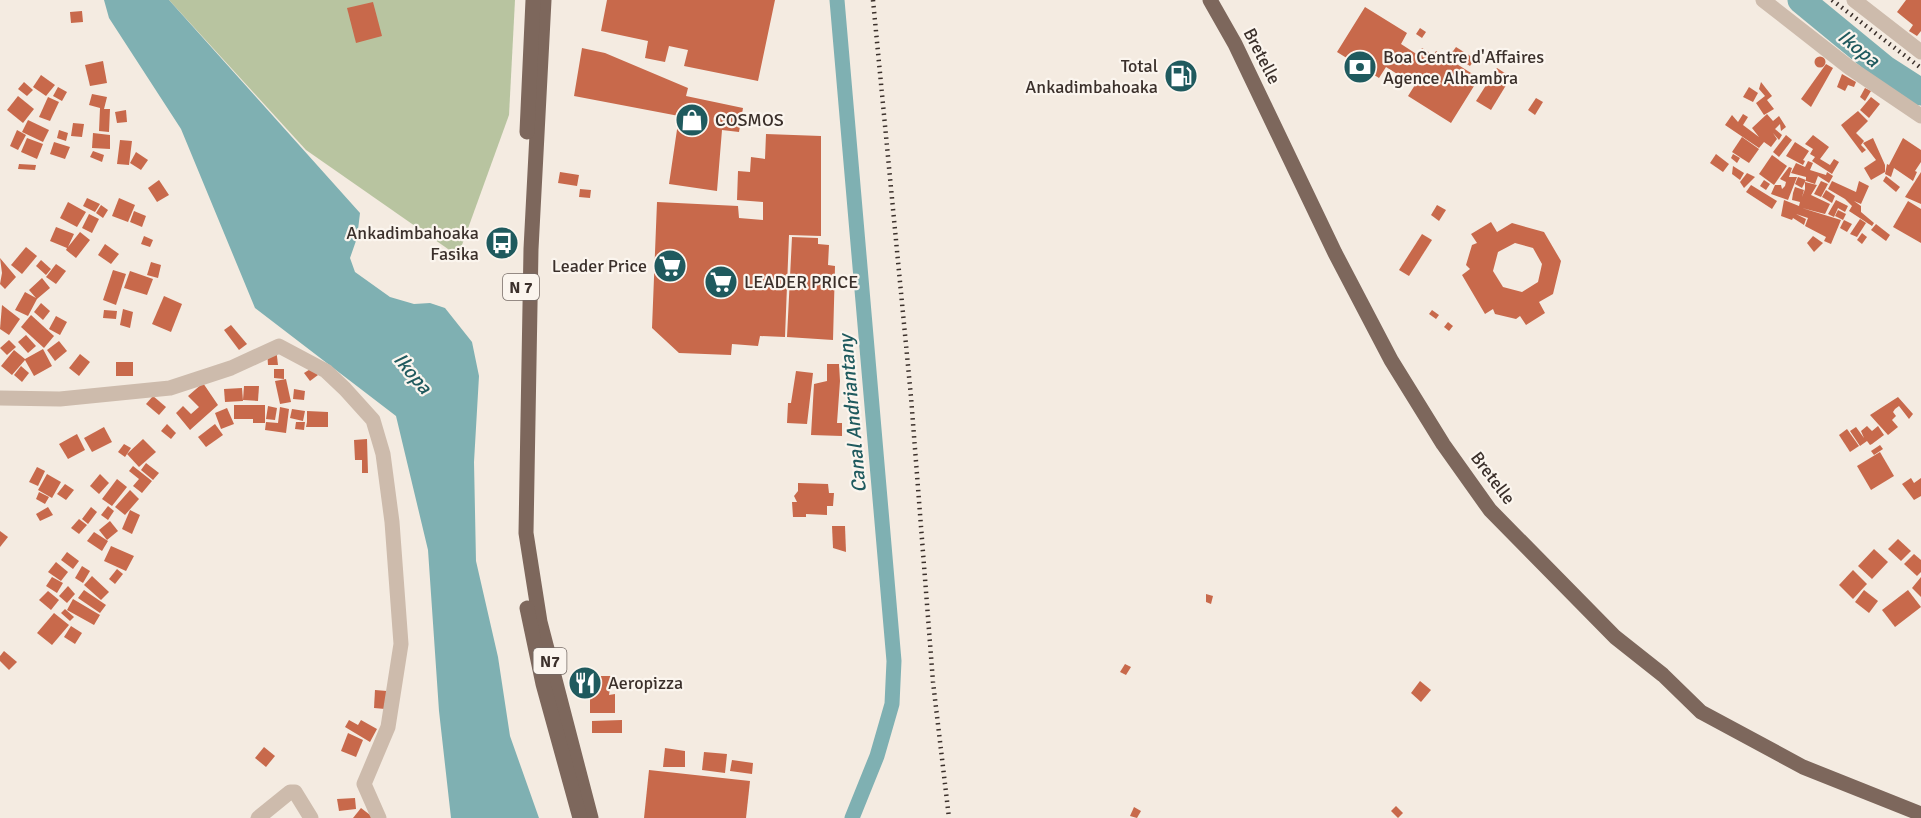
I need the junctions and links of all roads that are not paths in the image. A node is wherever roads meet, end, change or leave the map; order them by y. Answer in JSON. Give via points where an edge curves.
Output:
{"nodes":[{"id":1,"x":533,"y":0,"type":"edge"},
{"id":2,"x":544,"y":0,"type":"edge"},
{"id":3,"x":1210,"y":0,"type":"edge"},
{"id":4,"x":1763,"y":0,"type":"edge"},
{"id":5,"x":1854,"y":0,"type":"edge"},
{"id":6,"x":1921,"y":52,"type":"edge"},
{"id":7,"x":1921,"y":116,"type":"edge"},
{"id":8,"x":0,"y":398,"type":"edge"},
{"id":9,"x":525,"y":500,"type":"joint"},
{"id":10,"x":521,"y":573,"type":"joint"},
{"id":11,"x":1921,"y":814,"type":"edge"},
{"id":12,"x":258,"y":818,"type":"edge"},
{"id":13,"x":311,"y":818,"type":"edge"},
{"id":14,"x":379,"y":818,"type":"edge"},
{"id":15,"x":580,"y":818,"type":"edge"},
{"id":16,"x":591,"y":818,"type":"edge"}],
"edges":[{"from":1,"to":10,"type":"main road","number":"N 7","via":[[516,465]]},
{"from":2,"to":9,"type":"main road","number":"N 7","via":[[531,249]]},
{"from":3,"to":11,"type":"main road","name":"Bretelle","via":[[1391,360],[1490,510],[1615,637],[1701,712],[1803,767]]},
{"from":4,"to":7,"type":"street"},
{"from":5,"to":6,"type":"street"},
{"from":8,"to":14,"type":"street","via":[[60,399],[170,388],[231,368],[279,346],[326,371],[373,420],[383,454],[393,533],[401,644],[388,727],[364,784]]},
{"from":9,"to":16,"type":"main road","number":"N7","via":[[531,574],[540,622]]},
{"from":10,"to":15,"type":"main road","number":"N7","via":[[543,684]]},
{"from":12,"to":13,"type":"street","via":[[295,792]]}]}
